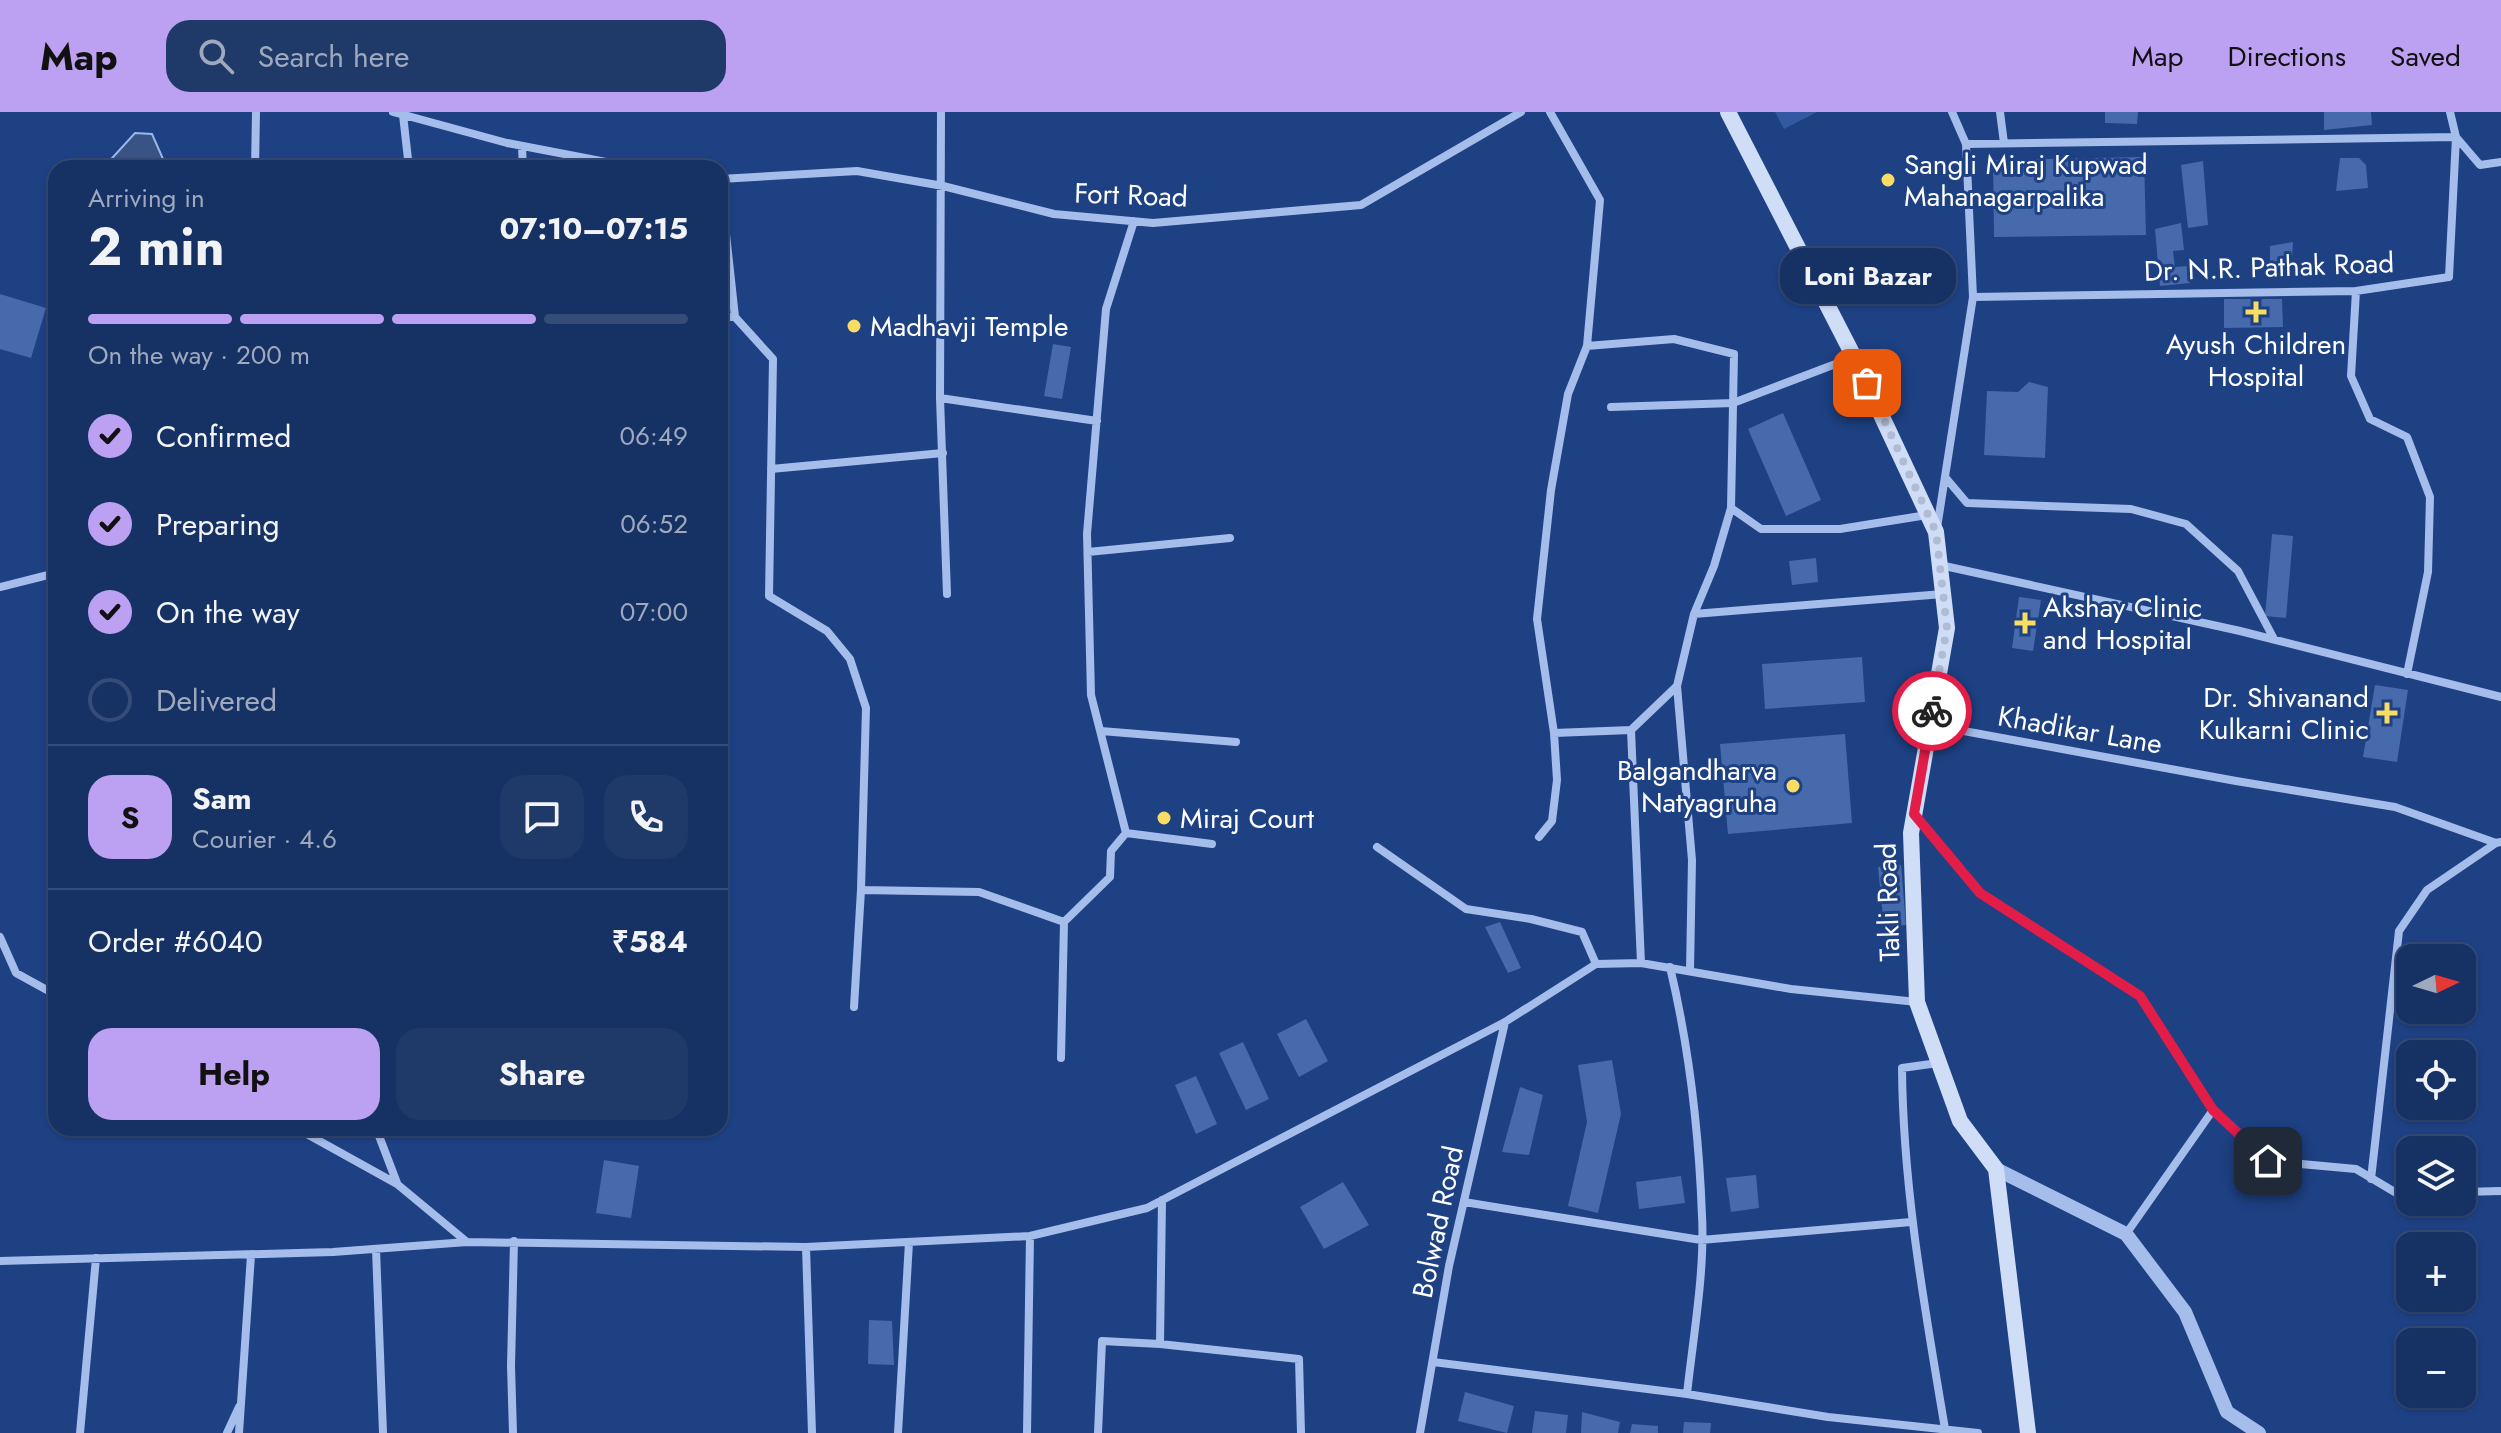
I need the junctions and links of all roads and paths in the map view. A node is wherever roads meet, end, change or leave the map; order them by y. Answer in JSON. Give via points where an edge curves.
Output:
{"nodes":[{"id":1,"x":256,"y":112,"type":"edge"},
{"id":2,"x":941,"y":112,"type":"edge"},
{"id":3,"x":1521,"y":112,"type":"edge"},
{"id":4,"x":1550,"y":112,"type":"edge"},
{"id":5,"x":1728,"y":112,"type":"edge"},
{"id":6,"x":1952,"y":112,"type":"edge"},
{"id":7,"x":2000,"y":112,"type":"edge"},
{"id":8,"x":2450,"y":112,"type":"edge"},
{"id":9,"x":398,"y":113,"type":"edge"},
{"id":10,"x":2456,"y":137,"type":"junction"},
{"id":11,"x":2004,"y":143,"type":"junction"},
{"id":12,"x":1966,"y":144,"type":"junction"},
{"id":13,"x":522,"y":147,"type":"junction"},
{"id":14,"x":255,"y":160,"type":"edge"},
{"id":15,"x":407,"y":160,"type":"edge"},
{"id":16,"x":523,"y":160,"type":"edge"},
{"id":17,"x":593,"y":160,"type":"edge"},
{"id":18,"x":2501,"y":162,"type":"edge"},
{"id":19,"x":728,"y":179,"type":"edge"},
{"id":20,"x":943,"y":186,"type":"junction"},
{"id":21,"x":1134,"y":221,"type":"junction"},
{"id":22,"x":728,"y":253,"type":"edge"},
{"id":23,"x":2356,"y":291,"type":"junction"},
{"id":24,"x":1973,"y":297,"type":"junction"},
{"id":25,"x":728,"y":317,"type":"edge"},
{"id":26,"x":735,"y":317,"type":"junction"},
{"id":27,"x":1587,"y":346,"type":"junction"},
{"id":28,"x":1854,"y":357,"type":"junction"},
{"id":29,"x":940,"y":398,"type":"junction"},
{"id":30,"x":1733,"y":403,"type":"junction"},
{"id":31,"x":1611,"y":407,"type":"dead end"},
{"id":32,"x":1097,"y":421,"type":"junction"},
{"id":33,"x":943,"y":453,"type":"junction"},
{"id":34,"x":771,"y":469,"type":"junction"},
{"id":35,"x":1945,"y":477,"type":"junction"},
{"id":36,"x":1731,"y":508,"type":"junction"},
{"id":37,"x":1928,"y":515,"type":"junction"},
{"id":38,"x":1936,"y":532,"type":"junction"},
{"id":39,"x":1230,"y":538,"type":"dead end"},
{"id":40,"x":1088,"y":552,"type":"junction"},
{"id":41,"x":1940,"y":565,"type":"junction"},
{"id":42,"x":48,"y":575,"type":"edge"},
{"id":43,"x":0,"y":587,"type":"edge"},
{"id":44,"x":947,"y":594,"type":"dead end"},
{"id":45,"x":1943,"y":594,"type":"junction"},
{"id":46,"x":1694,"y":614,"type":"junction"},
{"id":47,"x":2274,"y":639,"type":"junction"},
{"id":48,"x":2407,"y":674,"type":"junction"},
{"id":49,"x":1677,"y":686,"type":"junction"},
{"id":50,"x":2501,"y":697,"type":"edge"},
{"id":51,"x":1930,"y":724,"type":"junction"},
{"id":52,"x":1631,"y":730,"type":"junction"},
{"id":53,"x":1101,"y":731,"type":"junction"},
{"id":54,"x":1554,"y":733,"type":"junction"},
{"id":55,"x":1236,"y":742,"type":"dead end"},
{"id":56,"x":1914,"y":814,"type":"junction"},
{"id":57,"x":1126,"y":833,"type":"junction"},
{"id":58,"x":1539,"y":837,"type":"dead end"},
{"id":59,"x":2499,"y":843,"type":"edge"},
{"id":60,"x":1212,"y":844,"type":"dead end"},
{"id":61,"x":1377,"y":847,"type":"dead end"},
{"id":62,"x":861,"y":890,"type":"junction"},
{"id":63,"x":1064,"y":922,"type":"junction"},
{"id":64,"x":0,"y":937,"type":"edge"},
{"id":65,"x":1641,"y":963,"type":"junction"},
{"id":66,"x":1596,"y":964,"type":"junction"},
{"id":67,"x":1670,"y":967,"type":"junction"},
{"id":68,"x":1690,"y":970,"type":"junction"},
{"id":69,"x":48,"y":991,"type":"edge"},
{"id":70,"x":1917,"y":1002,"type":"junction"},
{"id":71,"x":854,"y":1007,"type":"dead end"},
{"id":72,"x":1505,"y":1022,"type":"junction"},
{"id":73,"x":1061,"y":1058,"type":"dead end"},
{"id":74,"x":1938,"y":1063,"type":"junction"},
{"id":75,"x":2213,"y":1110,"type":"junction"},
{"id":76,"x":310,"y":1136,"type":"edge"},
{"id":77,"x":379,"y":1136,"type":"edge"},
{"id":78,"x":1996,"y":1169,"type":"junction"},
{"id":79,"x":2371,"y":1179,"type":"junction"},
{"id":80,"x":397,"y":1184,"type":"junction"},
{"id":81,"x":2501,"y":1191,"type":"edge"},
{"id":82,"x":2476,"y":1192,"type":"edge"},
{"id":83,"x":2396,"y":1193,"type":"edge"},
{"id":84,"x":1162,"y":1200,"type":"junction"},
{"id":85,"x":1464,"y":1202,"type":"junction"},
{"id":86,"x":1911,"y":1222,"type":"junction"},
{"id":87,"x":2126,"y":1234,"type":"junction"},
{"id":88,"x":1030,"y":1236,"type":"junction"},
{"id":89,"x":1701,"y":1240,"type":"junction"},
{"id":90,"x":514,"y":1241,"type":"junction"},
{"id":91,"x":467,"y":1242,"type":"junction"},
{"id":92,"x":909,"y":1242,"type":"junction"},
{"id":93,"x":806,"y":1247,"type":"junction"},
{"id":94,"x":376,"y":1249,"type":"junction"},
{"id":95,"x":251,"y":1255,"type":"junction"},
{"id":96,"x":96,"y":1258,"type":"junction"},
{"id":97,"x":0,"y":1261,"type":"edge"},
{"id":98,"x":1160,"y":1344,"type":"junction"},
{"id":99,"x":1433,"y":1362,"type":"junction"},
{"id":100,"x":1687,"y":1394,"type":"junction"},
{"id":101,"x":241,"y":1403,"type":"junction"},
{"id":102,"x":1945,"y":1429,"type":"junction"},
{"id":103,"x":80,"y":1433,"type":"edge"},
{"id":104,"x":227,"y":1433,"type":"edge"},
{"id":105,"x":239,"y":1433,"type":"edge"},
{"id":106,"x":383,"y":1433,"type":"edge"},
{"id":107,"x":513,"y":1433,"type":"edge"},
{"id":108,"x":812,"y":1433,"type":"edge"},
{"id":109,"x":898,"y":1433,"type":"edge"},
{"id":110,"x":1027,"y":1433,"type":"edge"},
{"id":111,"x":1098,"y":1433,"type":"edge"},
{"id":112,"x":1301,"y":1433,"type":"edge"},
{"id":113,"x":1420,"y":1433,"type":"edge"},
{"id":114,"x":1978,"y":1433,"type":"edge"},
{"id":115,"x":2028,"y":1433,"type":"edge"},
{"id":116,"x":2259,"y":1433,"type":"edge"}],
"edges":[{"from":1,"to":14,"type":"street"},
{"from":2,"to":20,"type":"street"},
{"from":3,"to":21,"type":"street","name":"Fort Road","via":[[1361,205]]},
{"from":4,"to":27,"type":"street","via":[[1600,200]]},
{"from":5,"to":28,"type":"main road","name":"Takli Road"},
{"from":6,"to":12,"type":"street"},
{"from":7,"to":11,"type":"street"},
{"from":8,"to":10,"type":"street","name":"Dr. N.R. Pathak Road"},
{"from":9,"to":13,"type":"street"},
{"from":9,"to":15,"type":"street"},
{"from":10,"to":11,"type":"street"},
{"from":10,"to":18,"type":"street","via":[[2480,165]]},
{"from":10,"to":23,"type":"street","name":"Dr. N.R. Pathak Road","via":[[2449,277]]},
{"from":11,"to":12,"type":"street"},
{"from":12,"to":24,"type":"street"},
{"from":13,"to":16,"type":"street"},
{"from":13,"to":17,"type":"street"},
{"from":19,"to":20,"type":"street","name":"Fort Road","via":[[857,171]]},
{"from":20,"to":21,"type":"street","name":"Fort Road","via":[[1054,214]]},
{"from":20,"to":29,"type":"street"},
{"from":21,"to":32,"type":"street","via":[[1106,309]]},
{"from":22,"to":26,"type":"street"},
{"from":23,"to":24,"type":"street","name":"Dr. N.R. Pathak Road"},
{"from":23,"to":48,"type":"street","via":[[2351,376],[2370,419],[2407,437],[2430,497],[2428,572]]},
{"from":24,"to":35,"type":"street"},
{"from":25,"to":26,"type":"street"},
{"from":26,"to":34,"type":"street","via":[[773,359]]},
{"from":27,"to":30,"type":"street","via":[[1674,339],[1734,354]]},
{"from":27,"to":54,"type":"street","via":[[1568,394],[1537,619]]},
{"from":28,"to":30,"type":"street"},
{"from":28,"to":37,"type":"main road","name":"Takli Road"},
{"from":29,"to":32,"type":"street"},
{"from":29,"to":33,"type":"street"},
{"from":30,"to":31,"type":"street"},
{"from":30,"to":36,"type":"street"},
{"from":32,"to":40,"type":"street"},
{"from":33,"to":34,"type":"street"},
{"from":33,"to":44,"type":"street"},
{"from":34,"to":62,"type":"street","via":[[769,596],[827,631],[850,659],[866,708]]},
{"from":35,"to":38,"type":"street"},
{"from":35,"to":47,"type":"street","via":[[1967,503],[2131,509],[2186,524],[2238,571]]},
{"from":36,"to":37,"type":"street","via":[[1761,529],[1840,529]]},
{"from":36,"to":46,"type":"street"},
{"from":37,"to":38,"type":"main road","name":"Takli Road"},
{"from":38,"to":41,"type":"main road","name":"Takli Road"},
{"from":39,"to":40,"type":"street"},
{"from":40,"to":53,"type":"street","via":[[1091,695]]},
{"from":41,"to":45,"type":"main road","name":"Takli Road"},
{"from":41,"to":47,"type":"street"},
{"from":42,"to":43,"type":"street"},
{"from":45,"to":46,"type":"street"},
{"from":45,"to":51,"type":"main road","name":"Takli Road","via":[[1947,628]]},
{"from":46,"to":49,"type":"street"},
{"from":47,"to":48,"type":"street"},
{"from":48,"to":50,"type":"street"},
{"from":49,"to":52,"type":"street"},
{"from":49,"to":68,"type":"street","via":[[1692,860]]},
{"from":51,"to":56,"type":"main road","name":"Takli Road"},
{"from":51,"to":59,"type":"street","name":"Khadikar Lane","via":[[2395,807]]},
{"from":52,"to":54,"type":"street"},
{"from":52,"to":65,"type":"street"},
{"from":53,"to":55,"type":"street"},
{"from":53,"to":57,"type":"street"},
{"from":54,"to":58,"type":"street","via":[[1557,780],[1552,821]]},
{"from":56,"to":70,"type":"main road","name":"Takli Road"},
{"from":56,"to":75,"type":"street","via":[[1980,893],[2140,996]]},
{"from":57,"to":60,"type":"street"},
{"from":57,"to":63,"type":"street","via":[[1111,851],[1110,877]]},
{"from":59,"to":79,"type":"street","via":[[2427,890],[2399,931]]},
{"from":61,"to":66,"type":"street","via":[[1466,909],[1582,932]]},
{"from":62,"to":63,"type":"street","via":[[979,892]]},
{"from":62,"to":71,"type":"street"},
{"from":63,"to":73,"type":"street"},
{"from":64,"to":69,"type":"street","via":[[16,973]]},
{"from":65,"to":66,"type":"street"},
{"from":65,"to":67,"type":"street"},
{"from":66,"to":72,"type":"street"},
{"from":67,"to":68,"type":"street"},
{"from":67,"to":89,"type":"street","via":[[1696,1139]]},
{"from":68,"to":70,"type":"street","via":[[1791,989]]},
{"from":70,"to":74,"type":"main road","name":"Takli Road"},
{"from":72,"to":84,"type":"street"},
{"from":72,"to":85,"type":"street","name":"Bolwad Road"},
{"from":74,"to":78,"type":"main road","name":"Takli Road","via":[[1960,1121]]},
{"from":74,"to":86,"type":"street","via":[[1902,1068]]},
{"from":75,"to":79,"type":"street","via":[[2268,1161],[2356,1169]]},
{"from":75,"to":87,"type":"street"},
{"from":76,"to":80,"type":"street"},
{"from":77,"to":80,"type":"street"},
{"from":78,"to":87,"type":"street"},
{"from":78,"to":115,"type":"main road","name":"Takli Road"},
{"from":79,"to":83,"type":"street"},
{"from":80,"to":91,"type":"street"},
{"from":81,"to":82,"type":"street"},
{"from":84,"to":88,"type":"street"},
{"from":84,"to":98,"type":"street"},
{"from":85,"to":89,"type":"street"},
{"from":85,"to":99,"type":"street","name":"Bolwad Road"},
{"from":86,"to":89,"type":"street"},
{"from":86,"to":102,"type":"street"},
{"from":87,"to":116,"type":"street","via":[[2185,1312],[2227,1412]]},
{"from":88,"to":92,"type":"street"},
{"from":88,"to":110,"type":"street"},
{"from":89,"to":100,"type":"street"},
{"from":90,"to":91,"type":"street"},
{"from":90,"to":93,"type":"street"},
{"from":90,"to":107,"type":"street"},
{"from":91,"to":94,"type":"street"},
{"from":92,"to":93,"type":"street"},
{"from":92,"to":109,"type":"street"},
{"from":93,"to":108,"type":"street"},
{"from":94,"to":95,"type":"street"},
{"from":94,"to":106,"type":"street"},
{"from":95,"to":96,"type":"street"},
{"from":95,"to":101,"type":"street"},
{"from":96,"to":97,"type":"street"},
{"from":96,"to":103,"type":"street"},
{"from":98,"to":111,"type":"street","via":[[1102,1341]]},
{"from":98,"to":112,"type":"street","via":[[1299,1359]]},
{"from":99,"to":100,"type":"street"},
{"from":99,"to":113,"type":"street","name":"Bolwad Road"},
{"from":100,"to":102,"type":"street"},
{"from":101,"to":104,"type":"street"},
{"from":101,"to":105,"type":"street"},
{"from":102,"to":114,"type":"street"}]}
